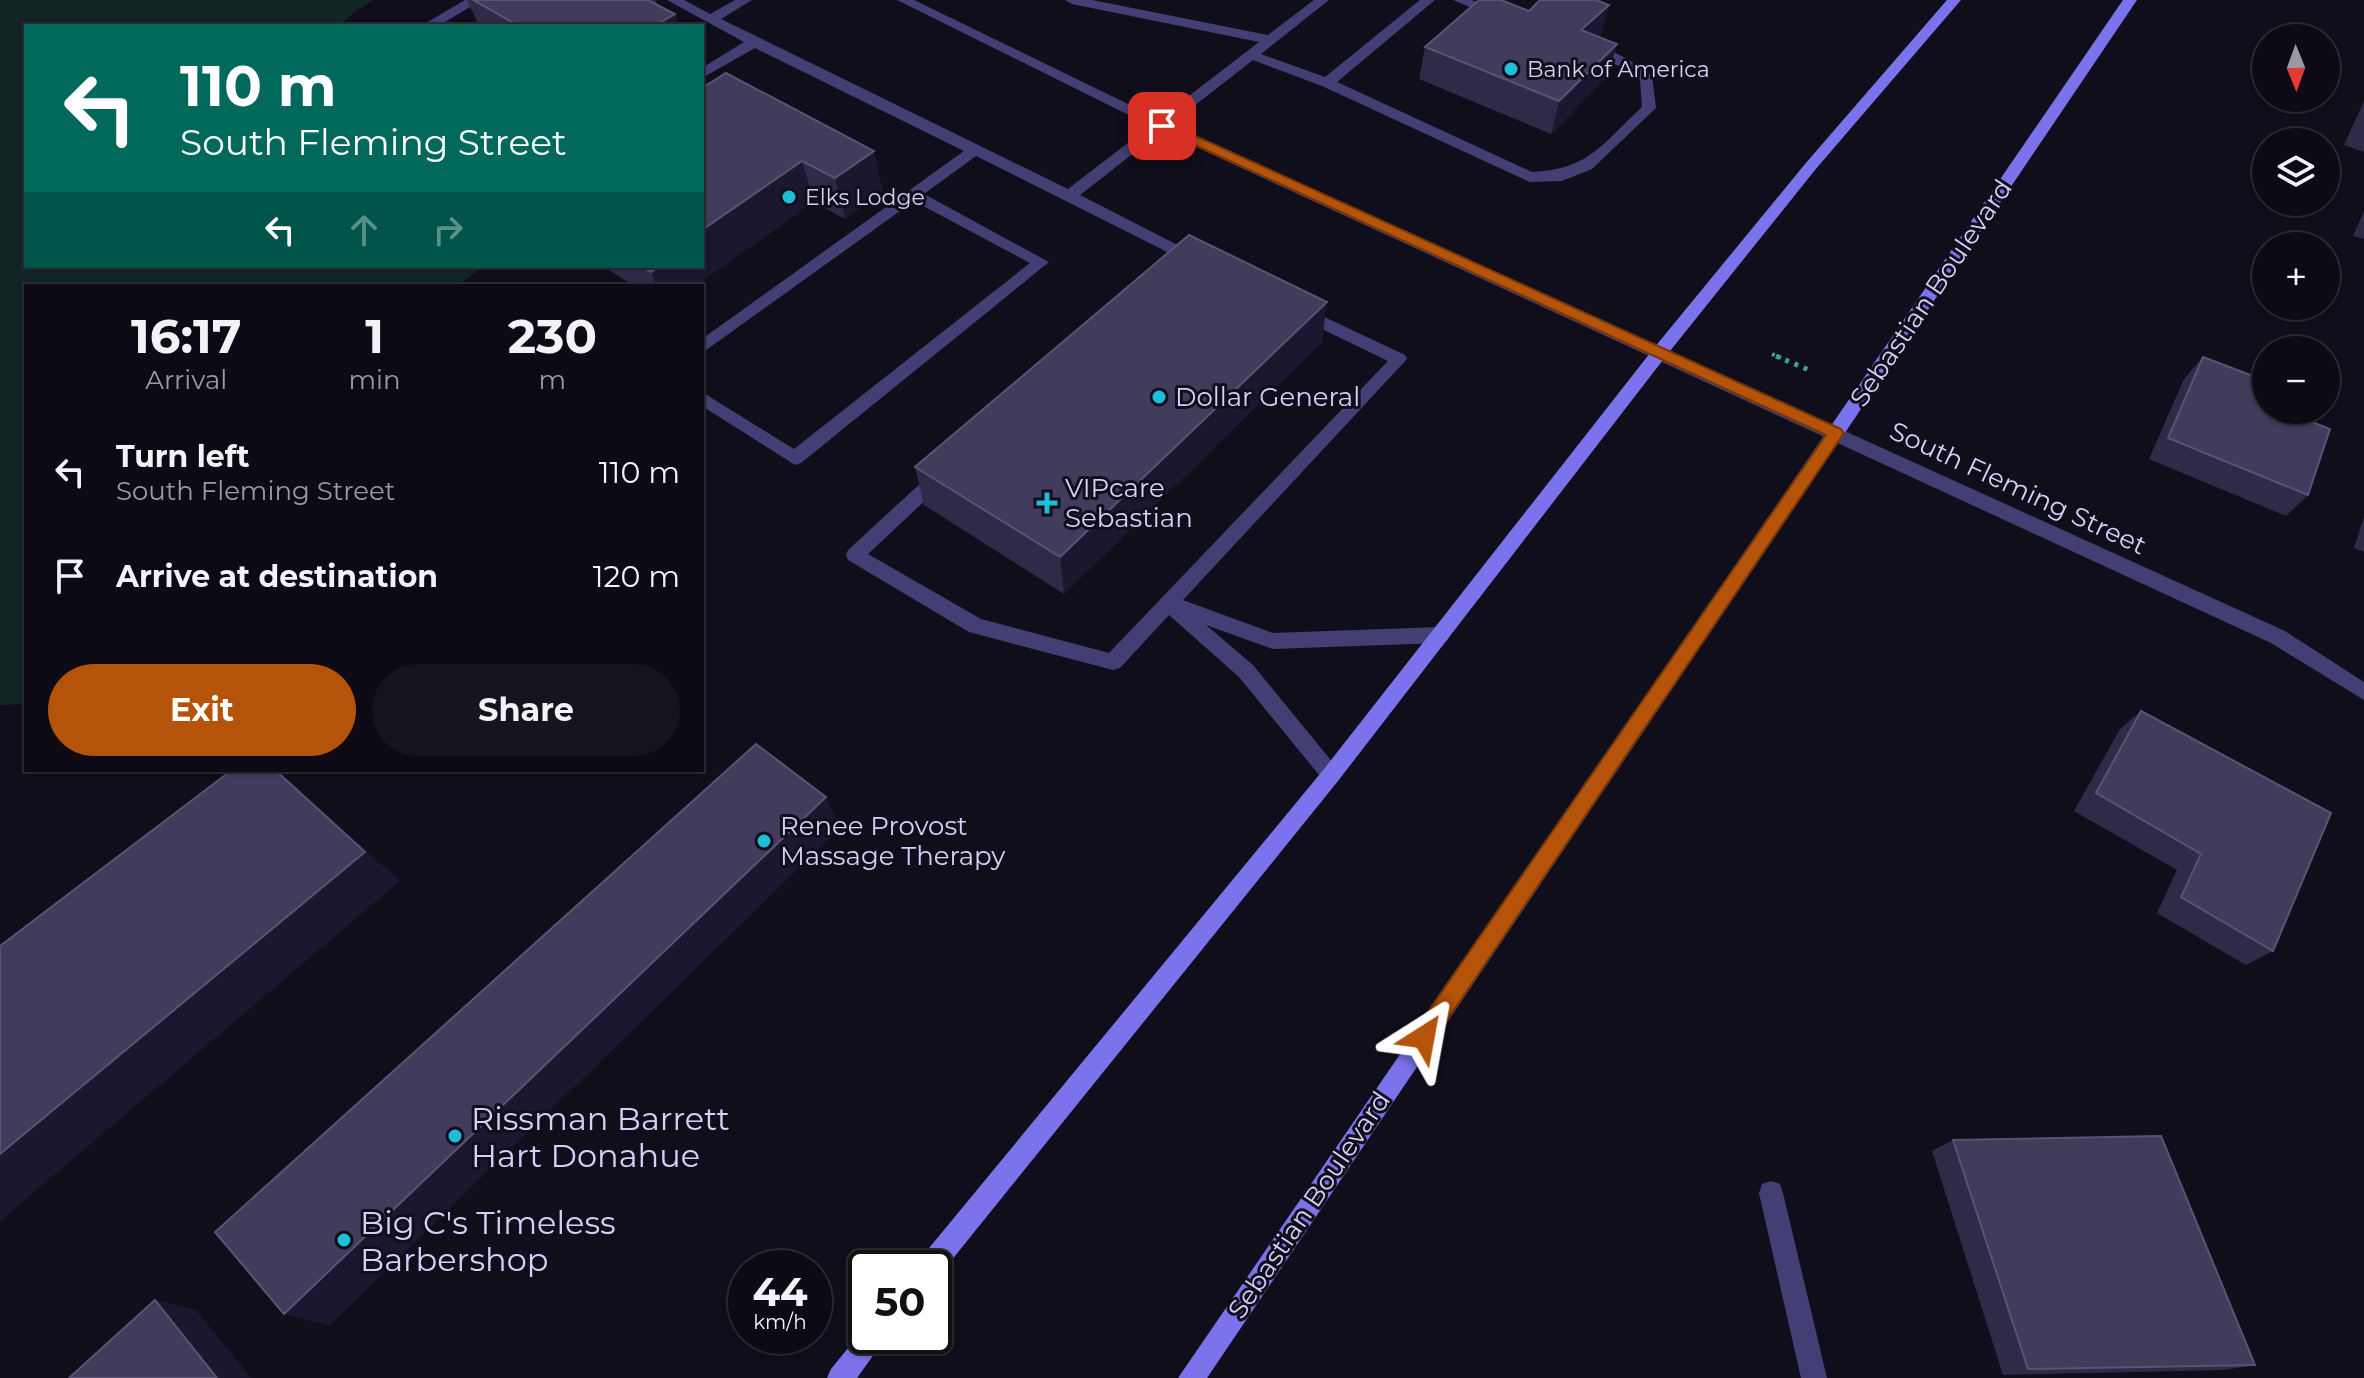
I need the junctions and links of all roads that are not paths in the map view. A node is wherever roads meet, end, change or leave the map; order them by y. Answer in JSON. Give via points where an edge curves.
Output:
{"nodes":[{"id":1,"x":475,"y":0,"type":"edge"},
{"id":2,"x":674,"y":0,"type":"edge"},
{"id":3,"x":745,"y":0,"type":"edge"},
{"id":4,"x":904,"y":0,"type":"edge"},
{"id":5,"x":1072,"y":0,"type":"edge"},
{"id":6,"x":1322,"y":0,"type":"edge"},
{"id":7,"x":1428,"y":0,"type":"edge"},
{"id":8,"x":1460,"y":0,"type":"edge"},
{"id":9,"x":1954,"y":0,"type":"edge"},
{"id":10,"x":2130,"y":0,"type":"edge"},
{"id":11,"x":711,"y":19,"type":"junction"},
{"id":12,"x":1511,"y":19,"type":"edge"},
{"id":13,"x":432,"y":24,"type":"edge"},
{"id":14,"x":1270,"y":40,"type":"junction"},
{"id":15,"x":754,"y":42,"type":"junction"},
{"id":16,"x":1588,"y":48,"type":"edge"},
{"id":17,"x":1252,"y":55,"type":"junction"},
{"id":18,"x":704,"y":73,"type":"edge"},
{"id":19,"x":1327,"y":83,"type":"junction"},
{"id":20,"x":1162,"y":126,"type":"junction"},
{"id":21,"x":975,"y":150,"type":"junction"},
{"id":22,"x":914,"y":195,"type":"junction"},
{"id":23,"x":1069,"y":196,"type":"junction"},
{"id":24,"x":1207,"y":267,"type":"edge"},
{"id":25,"x":1289,"y":306,"type":"edge"},
{"id":26,"x":704,"y":346,"type":"edge"},
{"id":27,"x":1660,"y":352,"type":"junction"},
{"id":28,"x":704,"y":399,"type":"edge"},
{"id":29,"x":1836,"y":433,"type":"junction"},
{"id":30,"x":960,"y":458,"type":"edge"},
{"id":31,"x":1168,"y":603,"type":"junction"},
{"id":32,"x":1440,"y":635,"type":"junction"},
{"id":33,"x":2364,"y":692,"type":"edge"},
{"id":34,"x":1331,"y":775,"type":"junction"},
{"id":35,"x":1771,"y":1193,"type":"dead end"},
{"id":36,"x":944,"y":1250,"type":"edge"},
{"id":37,"x":859,"y":1354,"type":"edge"},
{"id":38,"x":840,"y":1378,"type":"edge"},
{"id":39,"x":1191,"y":1378,"type":"edge"},
{"id":40,"x":1814,"y":1378,"type":"edge"}],
"edges":[{"from":1,"to":13,"type":"street"},
{"from":2,"to":11,"type":"street"},
{"from":3,"to":11,"type":"street"},
{"from":4,"to":20,"type":"street","name":"South Fleming Street"},
{"from":5,"to":14,"type":"street"},
{"from":6,"to":14,"type":"street"},
{"from":7,"to":19,"type":"street"},
{"from":8,"to":12,"type":"street"},
{"from":9,"to":27,"type":"main road"},
{"from":10,"to":29,"type":"main road","name":"Sebastian Boulevard"},
{"from":11,"to":15,"type":"street"},
{"from":14,"to":17,"type":"street"},
{"from":15,"to":18,"type":"street"},
{"from":15,"to":21,"type":"street"},
{"from":16,"to":19,"type":"street","via":[[1631,66],[1647,79],[1649,108],[1587,166],[1562,176],[1530,177]]},
{"from":17,"to":19,"type":"street"},
{"from":17,"to":20,"type":"street"},
{"from":20,"to":23,"type":"street"},
{"from":20,"to":27,"type":"street","name":"South Fleming Street"},
{"from":21,"to":22,"type":"street"},
{"from":21,"to":23,"type":"street"},
{"from":22,"to":26,"type":"street"},
{"from":22,"to":28,"type":"street","via":[[1041,262],[795,458]]},
{"from":23,"to":24,"type":"street","via":[[1174,259]]},
{"from":25,"to":31,"type":"street","via":[[1399,359]]},
{"from":27,"to":29,"type":"street","name":"South Fleming Street"},
{"from":27,"to":32,"type":"main road"},
{"from":29,"to":33,"type":"street","name":"South Fleming Street","via":[[2278,637]]},
{"from":29,"to":39,"type":"main road","name":"Sebastian Boulevard"},
{"from":30,"to":31,"type":"street","via":[[855,555],[976,626],[1113,662]]},
{"from":31,"to":32,"type":"street","via":[[1273,641]]},
{"from":31,"to":34,"type":"street","via":[[1246,671]]},
{"from":32,"to":34,"type":"main road"},
{"from":34,"to":36,"type":"main road"},
{"from":35,"to":40,"type":"street"},
{"from":37,"to":38,"type":"main road"}]}
